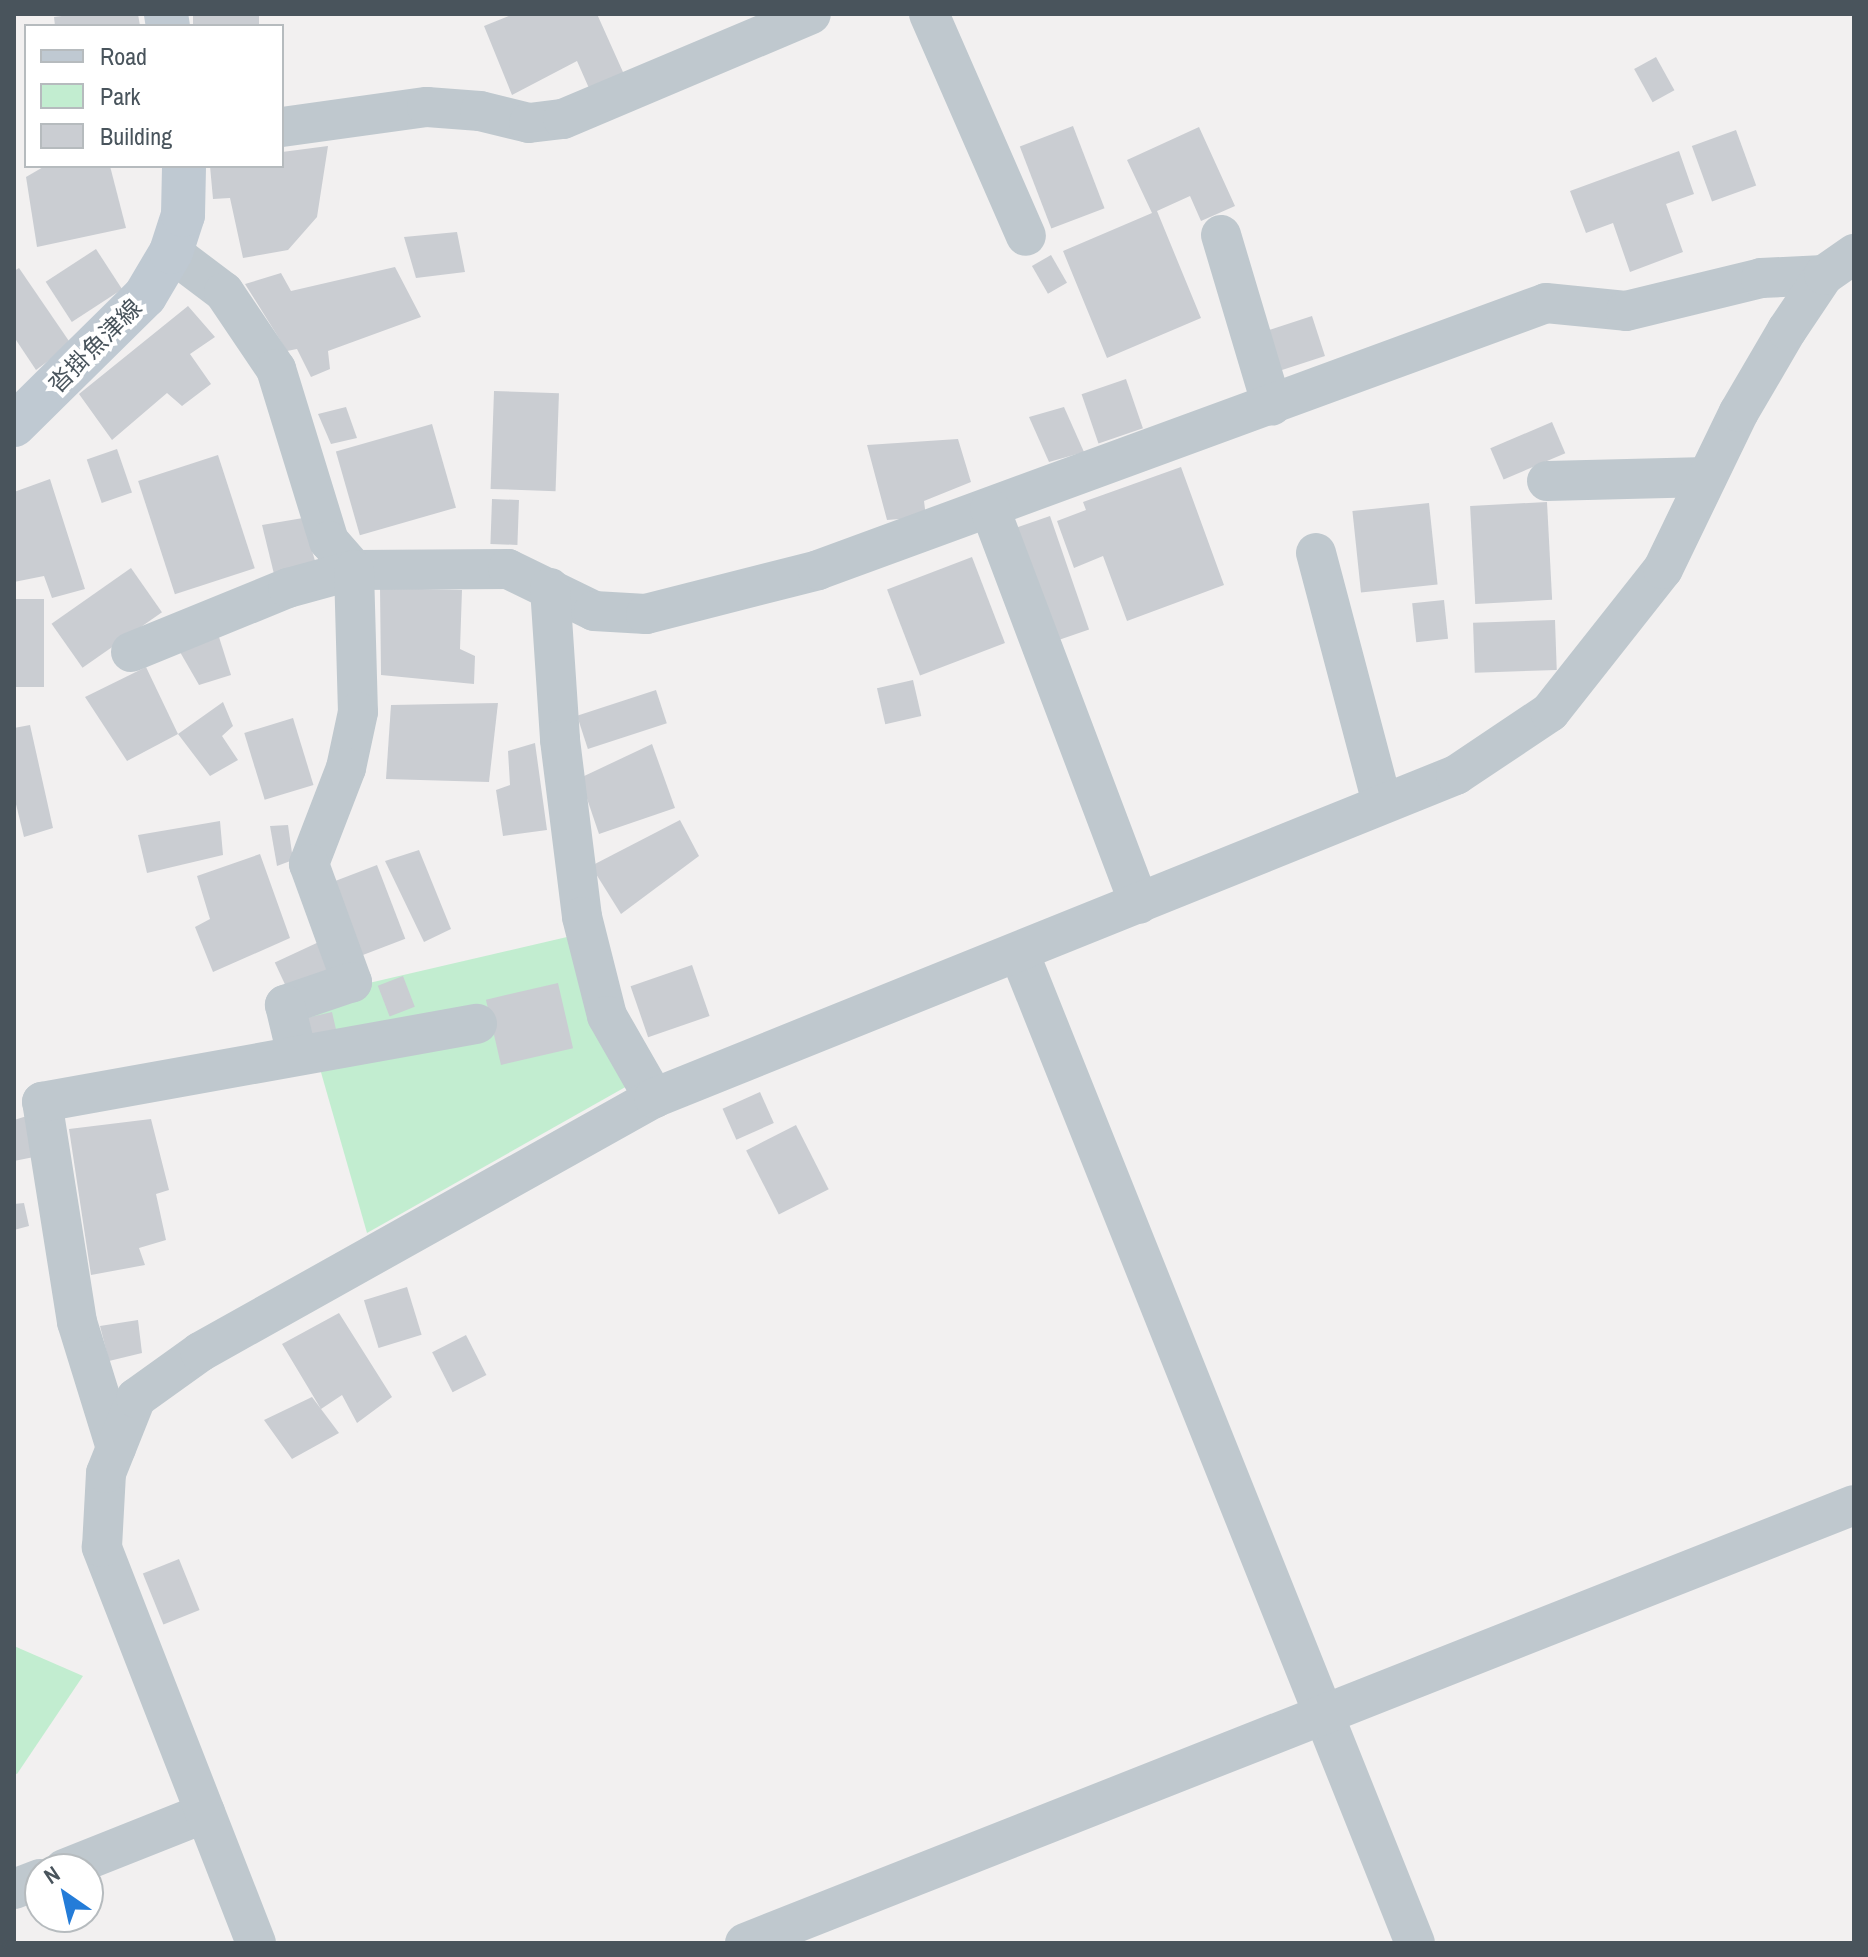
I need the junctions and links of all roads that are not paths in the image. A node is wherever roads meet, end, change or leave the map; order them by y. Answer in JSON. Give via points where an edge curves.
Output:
{"nodes":[{"id":1,"x":811,"y":14,"type":"edge"},
{"id":2,"x":929,"y":14,"type":"edge"},
{"id":3,"x":743,"y":27,"type":"edge"},
{"id":4,"x":284,"y":127,"type":"edge"},
{"id":5,"x":184,"y":168,"type":"edge"},
{"id":6,"x":1221,"y":235,"type":"dead end"},
{"id":7,"x":1026,"y":236,"type":"dead end"},
{"id":8,"x":171,"y":252,"type":"junction"},
{"id":9,"x":1839,"y":264,"type":"edge"},
{"id":10,"x":1272,"y":406,"type":"junction"},
{"id":11,"x":14,"y":425,"type":"edge"},
{"id":12,"x":1707,"y":477,"type":"junction"},
{"id":13,"x":1547,"y":481,"type":"dead end"},
{"id":14,"x":990,"y":509,"type":"junction"},
{"id":15,"x":1316,"y":553,"type":"dead end"},
{"id":16,"x":354,"y":570,"type":"junction"},
{"id":17,"x":550,"y":588,"type":"junction"},
{"id":18,"x":131,"y":652,"type":"dead end"},
{"id":19,"x":1382,"y":803,"type":"junction"},
{"id":20,"x":1139,"y":904,"type":"junction"},
{"id":21,"x":1020,"y":955,"type":"junction"},
{"id":22,"x":477,"y":1024,"type":"dead end"},
{"id":23,"x":297,"y":1055,"type":"junction"},
{"id":24,"x":654,"y":1098,"type":"junction"},
{"id":25,"x":28,"y":1105,"type":"edge"},
{"id":26,"x":116,"y":1448,"type":"junction"},
{"id":27,"x":1854,"y":1505,"type":"edge"},
{"id":28,"x":1326,"y":1712,"type":"junction"},
{"id":29,"x":205,"y":1813,"type":"junction"},
{"id":30,"x":104,"y":1853,"type":"edge"},
{"id":31,"x":256,"y":1943,"type":"edge"},
{"id":32,"x":745,"y":1943,"type":"edge"},
{"id":33,"x":1415,"y":1943,"type":"edge"}],
"edges":[{"from":1,"to":3,"type":"street"},
{"from":2,"to":7,"type":"street"},
{"from":3,"to":4,"type":"street","via":[[563,119],[529,123],[480,111],[427,107]]},
{"from":5,"to":8,"type":"main road","name":"沓掛魚津線","via":[[183,215]]},
{"from":6,"to":10,"type":"street"},
{"from":8,"to":11,"type":"main road","name":"沓掛魚津線","via":[[145,296]]},
{"from":8,"to":16,"type":"street","via":[[224,292],[276,369],[329,541]]},
{"from":9,"to":10,"type":"street","via":[[1626,311],[1546,303]]},
{"from":9,"to":12,"type":"street","via":[[1739,412]]},
{"from":10,"to":14,"type":"street"},
{"from":12,"to":13,"type":"street"},
{"from":12,"to":19,"type":"street","via":[[1663,569],[1550,712],[1456,775]]},
{"from":14,"to":17,"type":"street","via":[[818,570],[646,614],[594,611]]},
{"from":14,"to":20,"type":"street"},
{"from":15,"to":19,"type":"street"},
{"from":16,"to":17,"type":"street","via":[[508,569]]},
{"from":16,"to":18,"type":"street","via":[[288,588]]},
{"from":16,"to":23,"type":"street","via":[[358,712],[346,768],[309,864],[352,982],[285,1005]]},
{"from":17,"to":24,"type":"street","via":[[560,740],[582,917],[607,1016]]},
{"from":19,"to":20,"type":"street"},
{"from":20,"to":21,"type":"street"},
{"from":21,"to":24,"type":"street"},
{"from":21,"to":28,"type":"street"},
{"from":22,"to":23,"type":"street"},
{"from":23,"to":25,"type":"street"},
{"from":24,"to":26,"type":"street","via":[[200,1352],[136,1398]]},
{"from":25,"to":26,"type":"street","via":[[77,1322]]},
{"from":26,"to":29,"type":"street","via":[[106,1473],[102,1547]]},
{"from":27,"to":28,"type":"street"},
{"from":28,"to":32,"type":"street"},
{"from":28,"to":33,"type":"street"},
{"from":29,"to":30,"type":"street"},
{"from":29,"to":31,"type":"street"}]}
